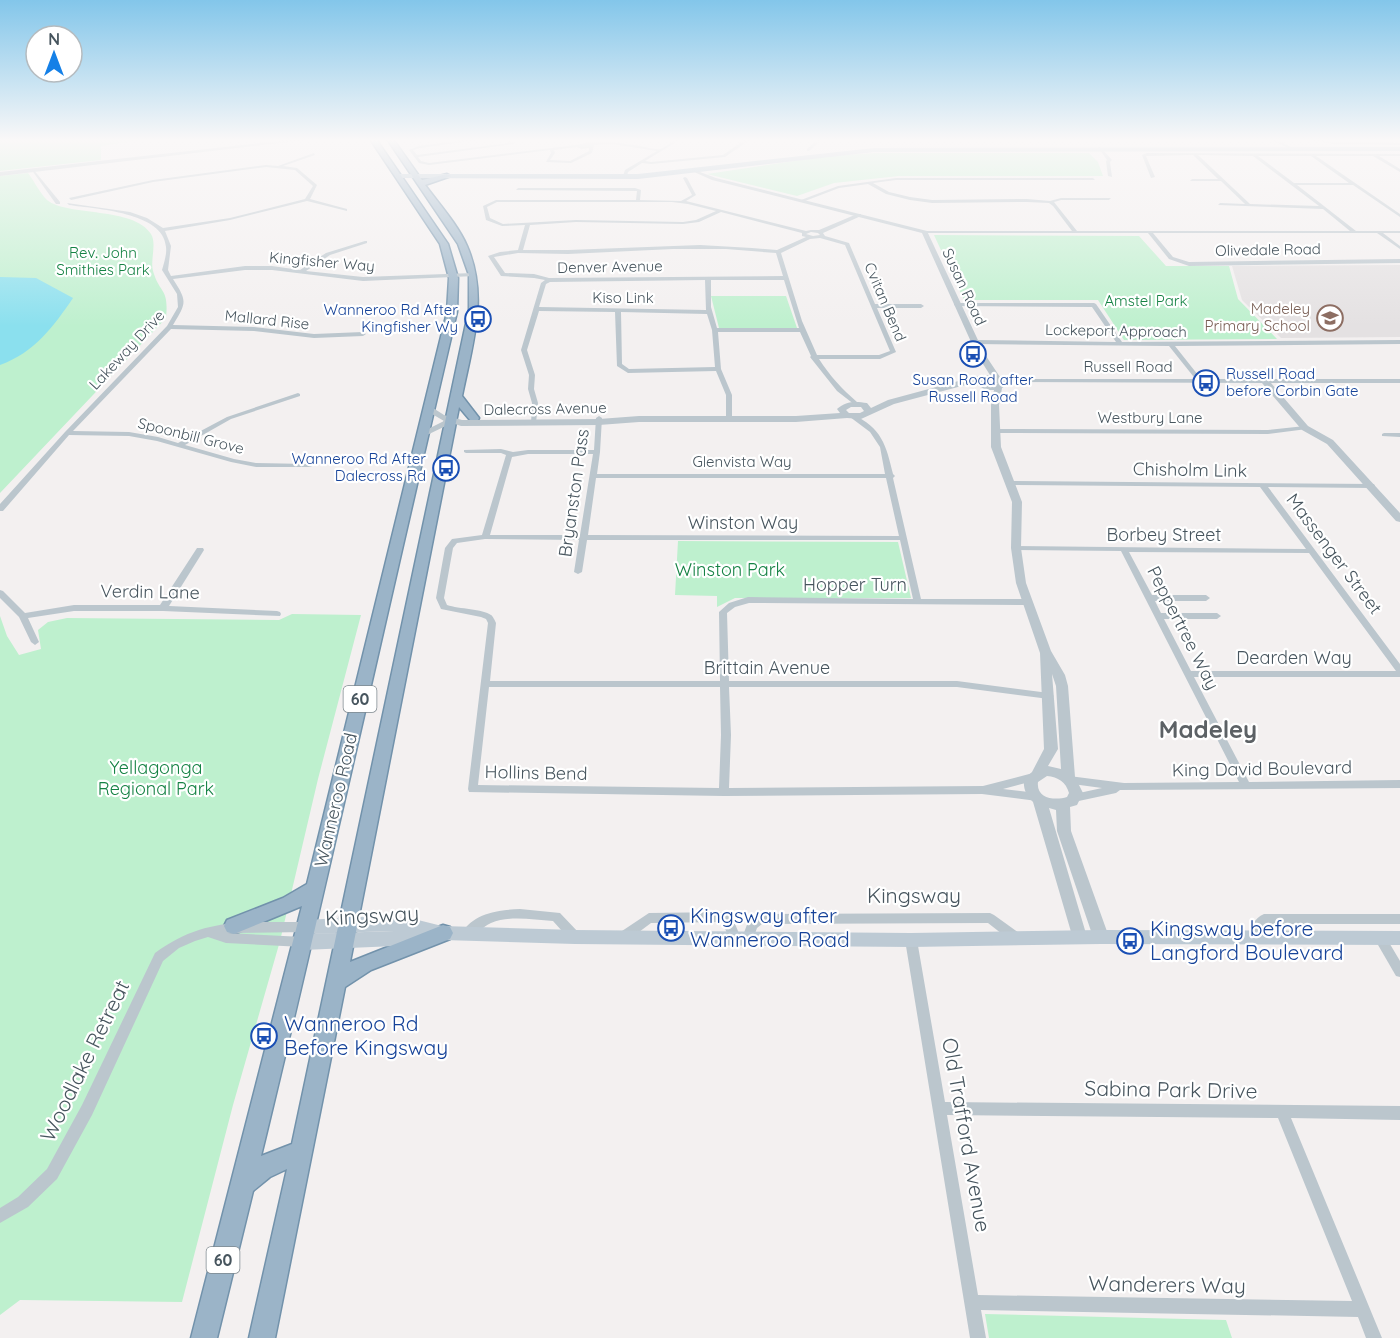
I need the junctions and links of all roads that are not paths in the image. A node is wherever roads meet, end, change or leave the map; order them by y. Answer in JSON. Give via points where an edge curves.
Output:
{"nodes":[{"id":1,"x":57,"y":201,"type":"edge"},
{"id":2,"x":301,"y":201,"type":"edge"},
{"id":3,"x":312,"y":201,"type":"edge"},
{"id":4,"x":415,"y":201,"type":"edge"},
{"id":5,"x":433,"y":201,"type":"edge"},
{"id":6,"x":506,"y":201,"type":"edge"},
{"id":7,"x":657,"y":201,"type":"edge"},
{"id":8,"x":808,"y":201,"type":"edge"},
{"id":9,"x":986,"y":201,"type":"edge"},
{"id":10,"x":1245,"y":201,"type":"edge"},
{"id":11,"x":1316,"y":201,"type":"edge"},
{"id":12,"x":1380,"y":201,"type":"edge"},
{"id":13,"x":73,"y":202,"type":"joint"},
{"id":14,"x":682,"y":202,"type":"joint"},
{"id":15,"x":1050,"y":202,"type":"joint"},
{"id":16,"x":1220,"y":204,"type":"dead end"},
{"id":17,"x":1248,"y":204,"type":"junction"},
{"id":18,"x":1385,"y":205,"type":"junction"},
{"id":19,"x":1400,"y":205,"type":"edge"},
{"id":20,"x":1324,"y":208,"type":"junction"},
{"id":21,"x":345,"y":210,"type":"dead end"},
{"id":22,"x":720,"y":211,"type":"junction"},
{"id":23,"x":859,"y":215,"type":"junction"},
{"id":24,"x":1400,"y":216,"type":"edge"},
{"id":25,"x":528,"y":224,"type":"junction"},
{"id":26,"x":162,"y":230,"type":"junction"},
{"id":27,"x":925,"y":232,"type":"junction"},
{"id":28,"x":1076,"y":232,"type":"junction"},
{"id":29,"x":1149,"y":232,"type":"junction"},
{"id":30,"x":1355,"y":232,"type":"junction"},
{"id":31,"x":1378,"y":232,"type":"junction"},
{"id":32,"x":1400,"y":232,"type":"edge"},
{"id":33,"x":806,"y":235,"type":"junction"},
{"id":34,"x":821,"y":235,"type":"junction"},
{"id":35,"x":365,"y":242,"type":"dead end"},
{"id":36,"x":1400,"y":248,"type":"edge"},
{"id":37,"x":520,"y":252,"type":"junction"},
{"id":38,"x":778,"y":252,"type":"junction"},
{"id":39,"x":1400,"y":261,"type":"edge"},
{"id":40,"x":300,"y":272,"type":"junction"},
{"id":41,"x":473,"y":275,"type":"junction"},
{"id":42,"x":455,"y":276,"type":"junction"},
{"id":43,"x":169,"y":278,"type":"junction"},
{"id":44,"x":708,"y":278,"type":"junction"},
{"id":45,"x":786,"y":278,"type":"junction"},
{"id":46,"x":549,"y":280,"type":"junction"},
{"id":47,"x":956,"y":304,"type":"junction"},
{"id":48,"x":874,"y":306,"type":"junction"},
{"id":49,"x":921,"y":306,"type":"dead end"},
{"id":50,"x":537,"y":309,"type":"junction"},
{"id":51,"x":618,"y":310,"type":"junction"},
{"id":52,"x":710,"y":312,"type":"junction"},
{"id":53,"x":169,"y":327,"type":"junction"},
{"id":54,"x":714,"y":330,"type":"junction"},
{"id":55,"x":801,"y":330,"type":"junction"},
{"id":56,"x":363,"y":334,"type":"dead end"},
{"id":57,"x":975,"y":342,"type":"junction"},
{"id":58,"x":1400,"y":342,"type":"edge"},
{"id":59,"x":1120,"y":343,"type":"junction"},
{"id":60,"x":1171,"y":344,"type":"junction"},
{"id":61,"x":813,"y":357,"type":"junction"},
{"id":62,"x":985,"y":362,"type":"junction"},
{"id":63,"x":718,"y":369,"type":"junction"},
{"id":64,"x":1199,"y":380,"type":"junction"},
{"id":65,"x":1264,"y":381,"type":"junction"},
{"id":66,"x":1400,"y":381,"type":"edge"},
{"id":67,"x":981,"y":382,"type":"junction"},
{"id":68,"x":999,"y":383,"type":"junction"},
{"id":69,"x":840,"y":392,"type":"junction"},
{"id":70,"x":298,"y":395,"type":"dead end"},
{"id":71,"x":456,"y":396,"type":"junction"},
{"id":72,"x":891,"y":402,"type":"junction"},
{"id":73,"x":857,"y":404,"type":"junction"},
{"id":74,"x":995,"y":405,"type":"junction"},
{"id":75,"x":430,"y":409,"type":"junction"},
{"id":76,"x":846,"y":412,"type":"junction"},
{"id":77,"x":868,"y":413,"type":"junction"},
{"id":78,"x":474,"y":418,"type":"junction"},
{"id":79,"x":451,"y":420,"type":"junction"},
{"id":80,"x":533,"y":420,"type":"junction"},
{"id":81,"x":599,"y":420,"type":"junction"},
{"id":82,"x":729,"y":420,"type":"junction"},
{"id":83,"x":1305,"y":428,"type":"junction"},
{"id":84,"x":873,"y":431,"type":"junction"},
{"id":85,"x":996,"y":431,"type":"junction"},
{"id":86,"x":67,"y":433,"type":"junction"},
{"id":87,"x":424,"y":434,"type":"junction"},
{"id":88,"x":1384,"y":435,"type":"dead end"},
{"id":89,"x":1400,"y":435,"type":"edge"},
{"id":90,"x":178,"y":446,"type":"junction"},
{"id":91,"x":466,"y":451,"type":"dead end"},
{"id":92,"x":597,"y":452,"type":"junction"},
{"id":93,"x":511,"y":454,"type":"junction"},
{"id":94,"x":308,"y":466,"type":"dead end"},
{"id":95,"x":593,"y":476,"type":"junction"},
{"id":96,"x":891,"y":476,"type":"junction"},
{"id":97,"x":1010,"y":483,"type":"junction"},
{"id":98,"x":1263,"y":486,"type":"junction"},
{"id":99,"x":1371,"y":486,"type":"junction"},
{"id":100,"x":0,"y":509,"type":"edge"},
{"id":101,"x":1400,"y":519,"type":"edge"},
{"id":102,"x":485,"y":537,"type":"junction"},
{"id":103,"x":582,"y":538,"type":"junction"},
{"id":104,"x":903,"y":538,"type":"junction"},
{"id":105,"x":1016,"y":549,"type":"junction"},
{"id":106,"x":1124,"y":549,"type":"junction"},
{"id":107,"x":200,"y":550,"type":"dead end"},
{"id":108,"x":1311,"y":550,"type":"junction"},
{"id":109,"x":578,"y":572,"type":"dead end"},
{"id":110,"x":0,"y":593,"type":"edge"},
{"id":111,"x":1149,"y":598,"type":"junction"},
{"id":112,"x":1206,"y":598,"type":"dead end"},
{"id":113,"x":918,"y":602,"type":"junction"},
{"id":114,"x":1027,"y":602,"type":"junction"},
{"id":115,"x":163,"y":608,"type":"junction"},
{"id":116,"x":277,"y":614,"type":"dead end"},
{"id":117,"x":23,"y":616,"type":"junction"},
{"id":118,"x":1158,"y":616,"type":"junction"},
{"id":119,"x":1217,"y":616,"type":"dead end"},
{"id":120,"x":35,"y":642,"type":"dead end"},
{"id":121,"x":1045,"y":651,"type":"junction"},
{"id":122,"x":1400,"y":672,"type":"edge"},
{"id":123,"x":1189,"y":674,"type":"junction"},
{"id":124,"x":484,"y":684,"type":"junction"},
{"id":125,"x":724,"y":685,"type":"junction"},
{"id":126,"x":1049,"y":696,"type":"junction"},
{"id":127,"x":1035,"y":775,"type":"junction"},
{"id":128,"x":1069,"y":779,"type":"junction"},
{"id":129,"x":1400,"y":784,"type":"edge"},
{"id":130,"x":1246,"y":786,"type":"junction"},
{"id":131,"x":1124,"y":787,"type":"junction"},
{"id":132,"x":982,"y":790,"type":"junction"},
{"id":133,"x":724,"y":792,"type":"junction"},
{"id":134,"x":1038,"y":798,"type":"junction"},
{"id":135,"x":1068,"y":802,"type":"junction"},
{"id":136,"x":316,"y":888,"type":"junction"},
{"id":137,"x":1400,"y":919,"type":"edge"},
{"id":138,"x":234,"y":926,"type":"junction"},
{"id":139,"x":209,"y":932,"type":"junction"},
{"id":140,"x":345,"y":932,"type":"junction"},
{"id":141,"x":443,"y":933,"type":"junction"},
{"id":142,"x":305,"y":935,"type":"junction"},
{"id":143,"x":1015,"y":937,"type":"junction"},
{"id":144,"x":1079,"y":937,"type":"junction"},
{"id":145,"x":1101,"y":937,"type":"junction"},
{"id":146,"x":1255,"y":937,"type":"junction"},
{"id":147,"x":741,"y":938,"type":"junction"},
{"id":148,"x":1380,"y":938,"type":"junction"},
{"id":149,"x":1400,"y":938,"type":"edge"},
{"id":150,"x":910,"y":940,"type":"junction"},
{"id":151,"x":1400,"y":972,"type":"edge"},
{"id":152,"x":335,"y":983,"type":"junction"},
{"id":153,"x":941,"y":1108,"type":"junction"},
{"id":154,"x":1282,"y":1112,"type":"junction"},
{"id":155,"x":1400,"y":1113,"type":"edge"},
{"id":156,"x":301,"y":1154,"type":"junction"},
{"id":157,"x":242,"y":1185,"type":"junction"},
{"id":158,"x":0,"y":1216,"type":"edge"},
{"id":159,"x":972,"y":1302,"type":"junction"},
{"id":160,"x":1361,"y":1309,"type":"junction"},
{"id":161,"x":204,"y":1338,"type":"edge"},
{"id":162,"x":262,"y":1338,"type":"edge"},
{"id":163,"x":978,"y":1338,"type":"edge"},
{"id":164,"x":1374,"y":1338,"type":"edge"}],
"edges":[{"from":1,"to":13,"type":"street"},
{"from":2,"to":26,"type":"street"},
{"from":3,"to":21,"type":"street"},
{"from":4,"to":42,"type":"highway","name":"Wanneroo Road","number":"60","via":[[444,244]]},
{"from":5,"to":41,"type":"highway","name":"Wanneroo Road","number":"60","via":[[462,244]]},
{"from":6,"to":25,"type":"street","via":[[487,203],[488,219],[502,225]]},
{"from":7,"to":14,"type":"street"},
{"from":8,"to":23,"type":"street","name":"Susan Road"},
{"from":9,"to":15,"type":"street"},
{"from":10,"to":17,"type":"street"},
{"from":11,"to":20,"type":"street"},
{"from":12,"to":18,"type":"street"},
{"from":13,"to":26,"type":"street","via":[[128,213]]},
{"from":14,"to":22,"type":"street"},
{"from":15,"to":28,"type":"street"},
{"from":16,"to":17,"type":"street"},
{"from":17,"to":20,"type":"street"},
{"from":18,"to":19,"type":"street"},
{"from":18,"to":24,"type":"street"},
{"from":20,"to":30,"type":"street"},
{"from":22,"to":25,"type":"street","via":[[684,223]]},
{"from":22,"to":33,"type":"street"},
{"from":23,"to":27,"type":"street","name":"Susan Road"},
{"from":23,"to":34,"type":"street"},
{"from":25,"to":37,"type":"street"},
{"from":26,"to":43,"type":"street","name":"Lakeway Drive","via":[[169,246],[165,270]]},
{"from":27,"to":28,"type":"street"},
{"from":27,"to":47,"type":"street","name":"Susan Road"},
{"from":28,"to":29,"type":"street"},
{"from":29,"to":30,"type":"street"},
{"from":29,"to":39,"type":"street","name":"Olivedale Road","via":[[1171,258],[1189,264]]},
{"from":30,"to":31,"type":"street"},
{"from":31,"to":32,"type":"street"},
{"from":31,"to":36,"type":"street"},
{"from":33,"to":34,"type":"street"},
{"from":33,"to":38,"type":"street"},
{"from":34,"to":48,"type":"street","name":"Cvitan Bend","via":[[847,244]]},
{"from":35,"to":40,"type":"street","via":[[328,254]]},
{"from":37,"to":38,"type":"street","via":[[740,248]]},
{"from":37,"to":46,"type":"street","via":[[492,256],[503,275]]},
{"from":38,"to":45,"type":"street"},
{"from":40,"to":42,"type":"street","name":"Kingfisher Way","via":[[363,279]]},
{"from":40,"to":43,"type":"street","name":"Kingfisher Way","via":[[245,268]]},
{"from":41,"to":42,"type":"street","name":"Kingfisher Way"},
{"from":41,"to":71,"type":"highway","name":"Wanneroo Road","number":"60","via":[[474,309]]},
{"from":42,"to":75,"type":"highway","name":"Wanneroo Road","number":"60","via":[[452,312]]},
{"from":43,"to":53,"type":"street","name":"Lakeway Drive","via":[[180,294],[182,307]]},
{"from":44,"to":45,"type":"street","name":"Denver Avenue"},
{"from":44,"to":46,"type":"street","name":"Denver Avenue"},
{"from":44,"to":52,"type":"street"},
{"from":45,"to":55,"type":"street"},
{"from":46,"to":50,"type":"street","name":"Denver Avenue","via":[[544,283]]},
{"from":47,"to":57,"type":"street","name":"Susan Road"},
{"from":47,"to":59,"type":"street","via":[[1094,304]]},
{"from":48,"to":49,"type":"street"},
{"from":48,"to":61,"type":"street","name":"Cvitan Bend","via":[[893,352],[880,357]]},
{"from":50,"to":51,"type":"street","name":"Kiso Link"},
{"from":50,"to":80,"type":"street","name":"Denver Avenue","via":[[524,350],[532,375]]},
{"from":51,"to":52,"type":"street","name":"Kiso Link"},
{"from":51,"to":63,"type":"street","via":[[622,368]]},
{"from":52,"to":54,"type":"street"},
{"from":53,"to":56,"type":"street","name":"Mallard Rise","via":[[254,329],[314,336]]},
{"from":53,"to":86,"type":"street","name":"Lakeway Drive"},
{"from":54,"to":55,"type":"street"},
{"from":54,"to":63,"type":"street"},
{"from":55,"to":61,"type":"street"},
{"from":57,"to":59,"type":"street","name":"Lockeport Approach"},
{"from":57,"to":62,"type":"street","name":"Susan Road"},
{"from":58,"to":60,"type":"street","name":"Lockeport Approach"},
{"from":59,"to":60,"type":"street","name":"Lockeport Approach"},
{"from":60,"to":64,"type":"street"},
{"from":61,"to":69,"type":"street"},
{"from":62,"to":67,"type":"street"},
{"from":62,"to":68,"type":"street","name":"Susan Road"},
{"from":63,"to":82,"type":"street","via":[[729,395]]},
{"from":64,"to":65,"type":"street","name":"Russell Road"},
{"from":64,"to":68,"type":"street","name":"Russell Road"},
{"from":65,"to":66,"type":"street","name":"Russell Road"},
{"from":65,"to":83,"type":"street"},
{"from":67,"to":68,"type":"street","name":"Russell Road"},
{"from":67,"to":72,"type":"street"},
{"from":67,"to":74,"type":"street"},
{"from":68,"to":74,"type":"street"},
{"from":69,"to":73,"type":"street"},
{"from":69,"to":76,"type":"street"},
{"from":70,"to":90,"type":"street","via":[[229,418]]},
{"from":71,"to":78,"type":"highway"},
{"from":71,"to":79,"type":"highway","name":"Wanneroo Road","number":"60"},
{"from":72,"to":73,"type":"street"},
{"from":72,"to":77,"type":"street"},
{"from":73,"to":76,"type":"street"},
{"from":73,"to":77,"type":"street","via":[[867,407]]},
{"from":74,"to":85,"type":"street"},
{"from":75,"to":79,"type":"street","name":"Dalecross Avenue"},
{"from":75,"to":87,"type":"highway","name":"Wanneroo Road","number":"60"},
{"from":76,"to":77,"type":"street"},
{"from":76,"to":82,"type":"street","name":"Dalecross Avenue","via":[[816,418]]},
{"from":76,"to":84,"type":"street"},
{"from":77,"to":84,"type":"street"},
{"from":78,"to":79,"type":"street","name":"Dalecross Avenue"},
{"from":78,"to":80,"type":"street","name":"Dalecross Avenue"},
{"from":79,"to":80,"type":"street","name":"Dalecross Avenue"},
{"from":79,"to":87,"type":"street","name":"Dalecross Avenue"},
{"from":79,"to":140,"type":"highway","name":"Wanneroo Road","number":"60"},
{"from":80,"to":81,"type":"street","name":"Dalecross Avenue"},
{"from":81,"to":82,"type":"street","name":"Dalecross Avenue"},
{"from":81,"to":92,"type":"street","name":"Bryanston Pass"},
{"from":83,"to":85,"type":"street","name":"Westbury Lane","via":[[1268,432]]},
{"from":83,"to":99,"type":"street","via":[[1330,442]]},
{"from":84,"to":96,"type":"street","via":[[883,447]]},
{"from":85,"to":97,"type":"street","via":[[996,447]]},
{"from":86,"to":90,"type":"street","name":"Spoonbill Grove","via":[[129,434]]},
{"from":86,"to":100,"type":"street","name":"Lakeway Drive"},
{"from":87,"to":136,"type":"highway","name":"Wanneroo Road","number":"60"},
{"from":88,"to":89,"type":"street"},
{"from":90,"to":94,"type":"street","name":"Spoonbill Grove","via":[[245,463]]},
{"from":91,"to":93,"type":"street"},
{"from":92,"to":93,"type":"street"},
{"from":92,"to":95,"type":"street","name":"Bryanston Pass"},
{"from":93,"to":102,"type":"street"},
{"from":95,"to":96,"type":"street","name":"Glenvista Way"},
{"from":95,"to":103,"type":"street","name":"Bryanston Pass"},
{"from":96,"to":104,"type":"street"},
{"from":97,"to":98,"type":"street","name":"Chisholm Link"},
{"from":97,"to":105,"type":"street","via":[[1017,502]]},
{"from":98,"to":99,"type":"street","name":"Chisholm Link"},
{"from":98,"to":108,"type":"street","name":"Massenger Street"},
{"from":99,"to":101,"type":"street"},
{"from":102,"to":103,"type":"street","name":"Hollins Bend"},
{"from":102,"to":124,"type":"street","name":"Hollins Bend","via":[[455,541],[449,548],[440,598],[444,607],[489,617],[492,623]]},
{"from":103,"to":104,"type":"street","name":"Winston Way"},
{"from":103,"to":109,"type":"street","name":"Bryanston Pass"},
{"from":104,"to":113,"type":"street"},
{"from":105,"to":106,"type":"street","name":"Borbey Street"},
{"from":105,"to":114,"type":"street"},
{"from":106,"to":108,"type":"street","name":"Borbey Street"},
{"from":106,"to":111,"type":"street","name":"Peppertree Way"},
{"from":107,"to":115,"type":"street"},
{"from":108,"to":122,"type":"street","name":"Massenger Street"},
{"from":110,"to":117,"type":"street"},
{"from":111,"to":112,"type":"street"},
{"from":111,"to":118,"type":"street","name":"Peppertree Way"},
{"from":113,"to":114,"type":"street","name":"Hopper Turn"},
{"from":113,"to":125,"type":"street","name":"Hopper Turn","via":[[748,600],[732,605],[723,612]]},
{"from":114,"to":121,"type":"street"},
{"from":115,"to":116,"type":"street","name":"Verdin Lane"},
{"from":115,"to":117,"type":"street","name":"Verdin Lane","via":[[74,608]]},
{"from":117,"to":120,"type":"street"},
{"from":118,"to":119,"type":"street"},
{"from":118,"to":123,"type":"street","name":"Peppertree Way"},
{"from":121,"to":126,"type":"street"},
{"from":121,"to":128,"type":"street","via":[[1062,686]]},
{"from":122,"to":123,"type":"street","name":"Dearden Way"},
{"from":123,"to":130,"type":"street","name":"Peppertree Way"},
{"from":124,"to":125,"type":"street","name":"Brittain Avenue"},
{"from":124,"to":133,"type":"street","name":"Hollins Bend","via":[[473,789]]},
{"from":125,"to":126,"type":"street","name":"Brittain Avenue","via":[[957,684]]},
{"from":125,"to":133,"type":"street"},
{"from":126,"to":127,"type":"street","via":[[1051,749]]},
{"from":127,"to":128,"type":"street","via":[[1053,772]]},
{"from":127,"to":132,"type":"street","name":"Hollins Bend"},
{"from":127,"to":134,"type":"street","via":[[1030,786]]},
{"from":128,"to":131,"type":"street","name":"King David Boulevard"},
{"from":128,"to":135,"type":"street","via":[[1075,788]]},
{"from":129,"to":130,"type":"street","name":"King David Boulevard"},
{"from":130,"to":131,"type":"street","name":"King David Boulevard"},
{"from":131,"to":135,"type":"street","name":"King David Boulevard"},
{"from":132,"to":133,"type":"street","name":"Hollins Bend"},
{"from":132,"to":134,"type":"street","name":"Hollins Bend"},
{"from":134,"to":135,"type":"street","via":[[1050,804]]},
{"from":134,"to":144,"type":"street"},
{"from":135,"to":145,"type":"street","via":[[1064,831]]},
{"from":136,"to":138,"type":"highway","via":[[290,904]]},
{"from":136,"to":142,"type":"highway","name":"Wanneroo Road","number":"60"},
{"from":137,"to":146,"type":"street","via":[[1264,919]]},
{"from":138,"to":139,"type":"street","name":"Woodlake Retreat"},
{"from":138,"to":142,"type":"street","name":"Woodlake Retreat"},
{"from":139,"to":142,"type":"street","via":[[226,938]]},
{"from":139,"to":158,"type":"street","name":"Woodlake Retreat","via":[[182,940],[159,957],[87,1110],[52,1174],[23,1202]]},
{"from":140,"to":141,"type":"main road","name":"Kingsway","via":[[418,938]]},
{"from":140,"to":142,"type":"main road","name":"Kingsway"},
{"from":140,"to":152,"type":"highway","name":"Wanneroo Road","number":"60"},
{"from":141,"to":147,"type":"main road","name":"Kingsway"},
{"from":141,"to":152,"type":"highway","via":[[364,964]]},
{"from":142,"to":157,"type":"highway","name":"Wanneroo Road","number":"60"},
{"from":143,"to":144,"type":"main road","name":"Kingsway"},
{"from":143,"to":147,"type":"street","name":"Kingsway","via":[[990,918],[760,919]]},
{"from":143,"to":150,"type":"main road","name":"Kingsway"},
{"from":144,"to":145,"type":"main road","name":"Kingsway"},
{"from":145,"to":146,"type":"main road","name":"Kingsway"},
{"from":146,"to":148,"type":"main road","name":"Kingsway"},
{"from":147,"to":150,"type":"main road","name":"Kingsway"},
{"from":148,"to":149,"type":"main road","name":"Kingsway"},
{"from":148,"to":151,"type":"street"},
{"from":150,"to":153,"type":"street","name":"Old Trafford Avenue"},
{"from":152,"to":156,"type":"highway","name":"Wanneroo Road","number":"60"},
{"from":153,"to":154,"type":"street","name":"Sabina Park Drive"},
{"from":153,"to":159,"type":"street","name":"Old Trafford Avenue"},
{"from":154,"to":155,"type":"street","name":"Sabina Park Drive"},
{"from":154,"to":160,"type":"street"},
{"from":156,"to":157,"type":"highway","via":[[264,1166]]},
{"from":156,"to":162,"type":"highway","name":"Wanneroo Road","number":"60"},
{"from":157,"to":161,"type":"highway","name":"Wanneroo Road","number":"60"},
{"from":159,"to":160,"type":"street","name":"Wanderers Way"},
{"from":159,"to":163,"type":"street","name":"Old Trafford Avenue"},
{"from":160,"to":164,"type":"street"}]}
